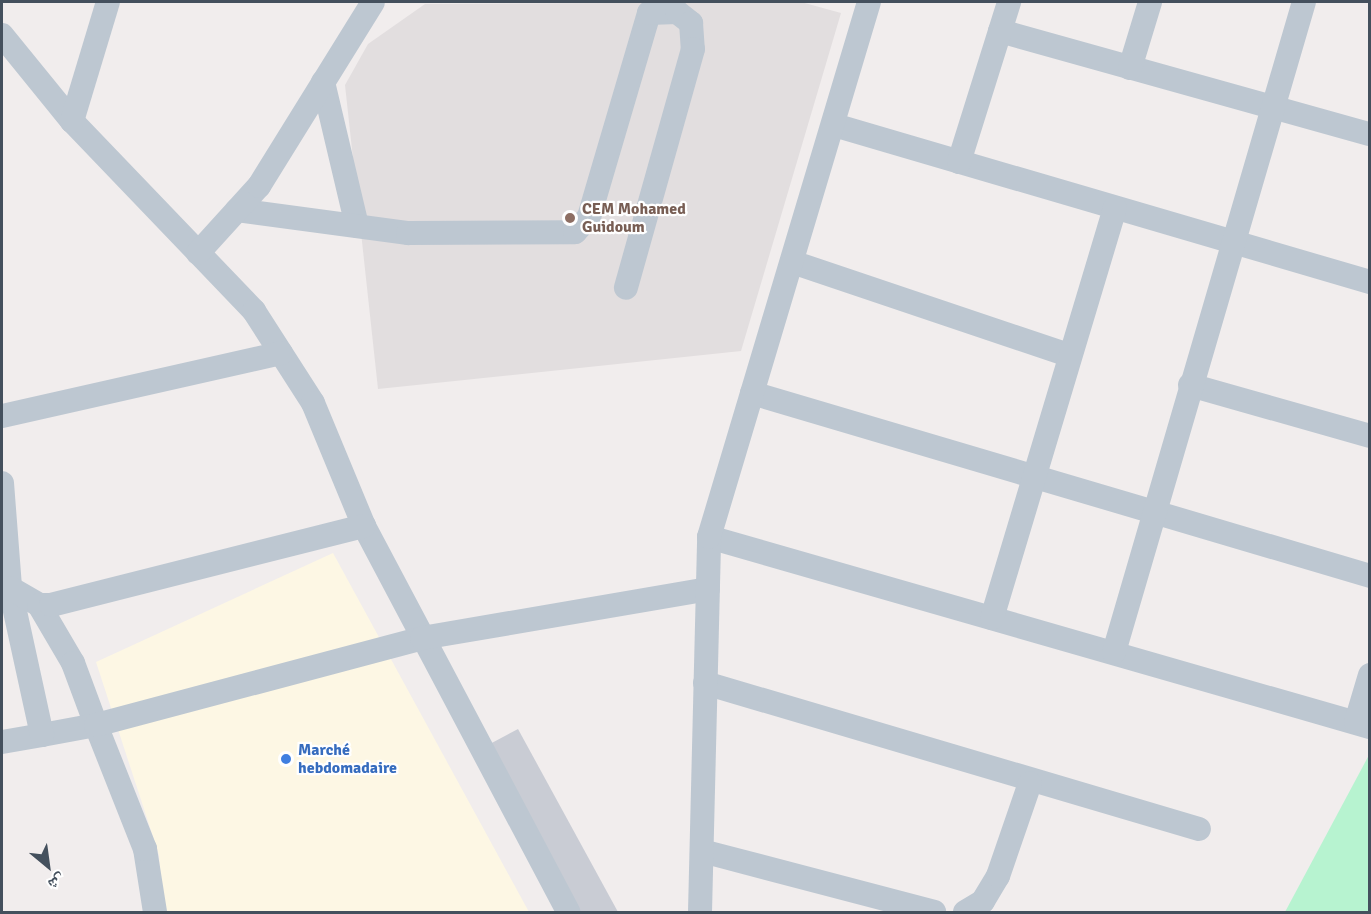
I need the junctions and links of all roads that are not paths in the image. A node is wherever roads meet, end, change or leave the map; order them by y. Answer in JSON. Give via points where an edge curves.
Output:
{"nodes":[{"id":1,"x":108,"y":2,"type":"edge"},
{"id":2,"x":373,"y":2,"type":"edge"},
{"id":3,"x":868,"y":2,"type":"edge"},
{"id":4,"x":1009,"y":2,"type":"edge"},
{"id":5,"x":1150,"y":2,"type":"edge"},
{"id":6,"x":1304,"y":2,"type":"edge"},
{"id":7,"x":1000,"y":31,"type":"junction"},
{"id":8,"x":2,"y":35,"type":"edge"},
{"id":9,"x":1130,"y":68,"type":"junction"},
{"id":10,"x":323,"y":82,"type":"junction"},
{"id":11,"x":1274,"y":108,"type":"junction"},
{"id":12,"x":72,"y":121,"type":"junction"},
{"id":13,"x":834,"y":125,"type":"junction"},
{"id":14,"x":1370,"y":134,"type":"edge"},
{"id":15,"x":959,"y":162,"type":"junction"},
{"id":16,"x":1115,"y":208,"type":"junction"},
{"id":17,"x":237,"y":210,"type":"junction"},
{"id":18,"x":357,"y":226,"type":"junction"},
{"id":19,"x":1231,"y":242,"type":"junction"},
{"id":20,"x":198,"y":253,"type":"junction"},
{"id":21,"x":792,"y":262,"type":"junction"},
{"id":22,"x":1370,"y":282,"type":"edge"},
{"id":23,"x":626,"y":288,"type":"dead end"},
{"id":24,"x":281,"y":353,"type":"junction"},
{"id":25,"x":1070,"y":355,"type":"junction"},
{"id":26,"x":1190,"y":385,"type":"junction"},
{"id":27,"x":752,"y":393,"type":"junction"},
{"id":28,"x":2,"y":416,"type":"edge"},
{"id":29,"x":1370,"y":436,"type":"edge"},
{"id":30,"x":1032,"y":475,"type":"junction"},
{"id":31,"x":2,"y":483,"type":"edge"},
{"id":32,"x":1154,"y":511,"type":"junction"},
{"id":33,"x":364,"y":526,"type":"junction"},
{"id":34,"x":709,"y":537,"type":"junction"},
{"id":35,"x":1370,"y":576,"type":"edge"},
{"id":36,"x":10,"y":588,"type":"junction"},
{"id":37,"x":708,"y":590,"type":"junction"},
{"id":38,"x":39,"y":605,"type":"junction"},
{"id":39,"x":992,"y":618,"type":"junction"},
{"id":40,"x":422,"y":638,"type":"junction"},
{"id":41,"x":1114,"y":652,"type":"junction"},
{"id":42,"x":1370,"y":675,"type":"edge"},
{"id":43,"x":705,"y":683,"type":"junction"},
{"id":44,"x":1363,"y":724,"type":"edge"},
{"id":45,"x":96,"y":725,"type":"junction"},
{"id":46,"x":42,"y":735,"type":"junction"},
{"id":47,"x":2,"y":742,"type":"edge"},
{"id":48,"x":1030,"y":783,"type":"junction"},
{"id":49,"x":1199,"y":829,"type":"dead end"},
{"id":50,"x":702,"y":851,"type":"junction"},
{"id":51,"x":880,"y":906,"type":"edge"},
{"id":52,"x":155,"y":912,"type":"edge"},
{"id":53,"x":568,"y":912,"type":"edge"},
{"id":54,"x":700,"y":912,"type":"edge"},
{"id":55,"x":934,"y":912,"type":"edge"},
{"id":56,"x":966,"y":912,"type":"edge"}],
"edges":[{"from":1,"to":12,"type":"street"},
{"from":2,"to":10,"type":"street"},
{"from":3,"to":13,"type":"street"},
{"from":4,"to":7,"type":"street"},
{"from":5,"to":9,"type":"street"},
{"from":6,"to":11,"type":"street"},
{"from":7,"to":9,"type":"street"},
{"from":7,"to":15,"type":"street"},
{"from":8,"to":12,"type":"street"},
{"from":9,"to":11,"type":"street"},
{"from":10,"to":17,"type":"street","via":[[259,186]]},
{"from":10,"to":18,"type":"street"},
{"from":11,"to":14,"type":"street"},
{"from":11,"to":19,"type":"street"},
{"from":12,"to":20,"type":"street"},
{"from":13,"to":15,"type":"street"},
{"from":13,"to":21,"type":"street"},
{"from":15,"to":16,"type":"street"},
{"from":16,"to":19,"type":"street"},
{"from":16,"to":25,"type":"street"},
{"from":17,"to":18,"type":"street"},
{"from":17,"to":20,"type":"street"},
{"from":18,"to":23,"type":"street","via":[[408,233],[575,232],[590,217],[649,13],[677,12],[691,23],[693,49]]},
{"from":19,"to":22,"type":"street"},
{"from":19,"to":26,"type":"street"},
{"from":20,"to":24,"type":"street","via":[[254,311]]},
{"from":21,"to":25,"type":"street"},
{"from":21,"to":27,"type":"street"},
{"from":24,"to":28,"type":"street"},
{"from":24,"to":33,"type":"street","via":[[313,403]]},
{"from":25,"to":30,"type":"street"},
{"from":26,"to":29,"type":"street"},
{"from":26,"to":32,"type":"street"},
{"from":27,"to":30,"type":"street"},
{"from":27,"to":34,"type":"street"},
{"from":30,"to":32,"type":"street"},
{"from":30,"to":39,"type":"street"},
{"from":31,"to":36,"type":"street"},
{"from":32,"to":35,"type":"street"},
{"from":32,"to":41,"type":"street"},
{"from":33,"to":38,"type":"street"},
{"from":33,"to":40,"type":"street"},
{"from":34,"to":37,"type":"street"},
{"from":34,"to":39,"type":"street"},
{"from":36,"to":38,"type":"street"},
{"from":36,"to":46,"type":"street"},
{"from":37,"to":40,"type":"street"},
{"from":37,"to":43,"type":"street"},
{"from":38,"to":45,"type":"street","via":[[73,663]]},
{"from":39,"to":41,"type":"street"},
{"from":40,"to":45,"type":"street"},
{"from":40,"to":53,"type":"street"},
{"from":41,"to":44,"type":"street"},
{"from":42,"to":44,"type":"street"},
{"from":43,"to":48,"type":"street"},
{"from":43,"to":50,"type":"street"},
{"from":45,"to":46,"type":"street"},
{"from":45,"to":52,"type":"street","via":[[145,849]]},
{"from":46,"to":47,"type":"street"},
{"from":48,"to":49,"type":"street"},
{"from":48,"to":56,"type":"street","via":[[998,876],[983,901]]},
{"from":50,"to":51,"type":"street"},
{"from":50,"to":54,"type":"street"},
{"from":51,"to":55,"type":"street"}]}
